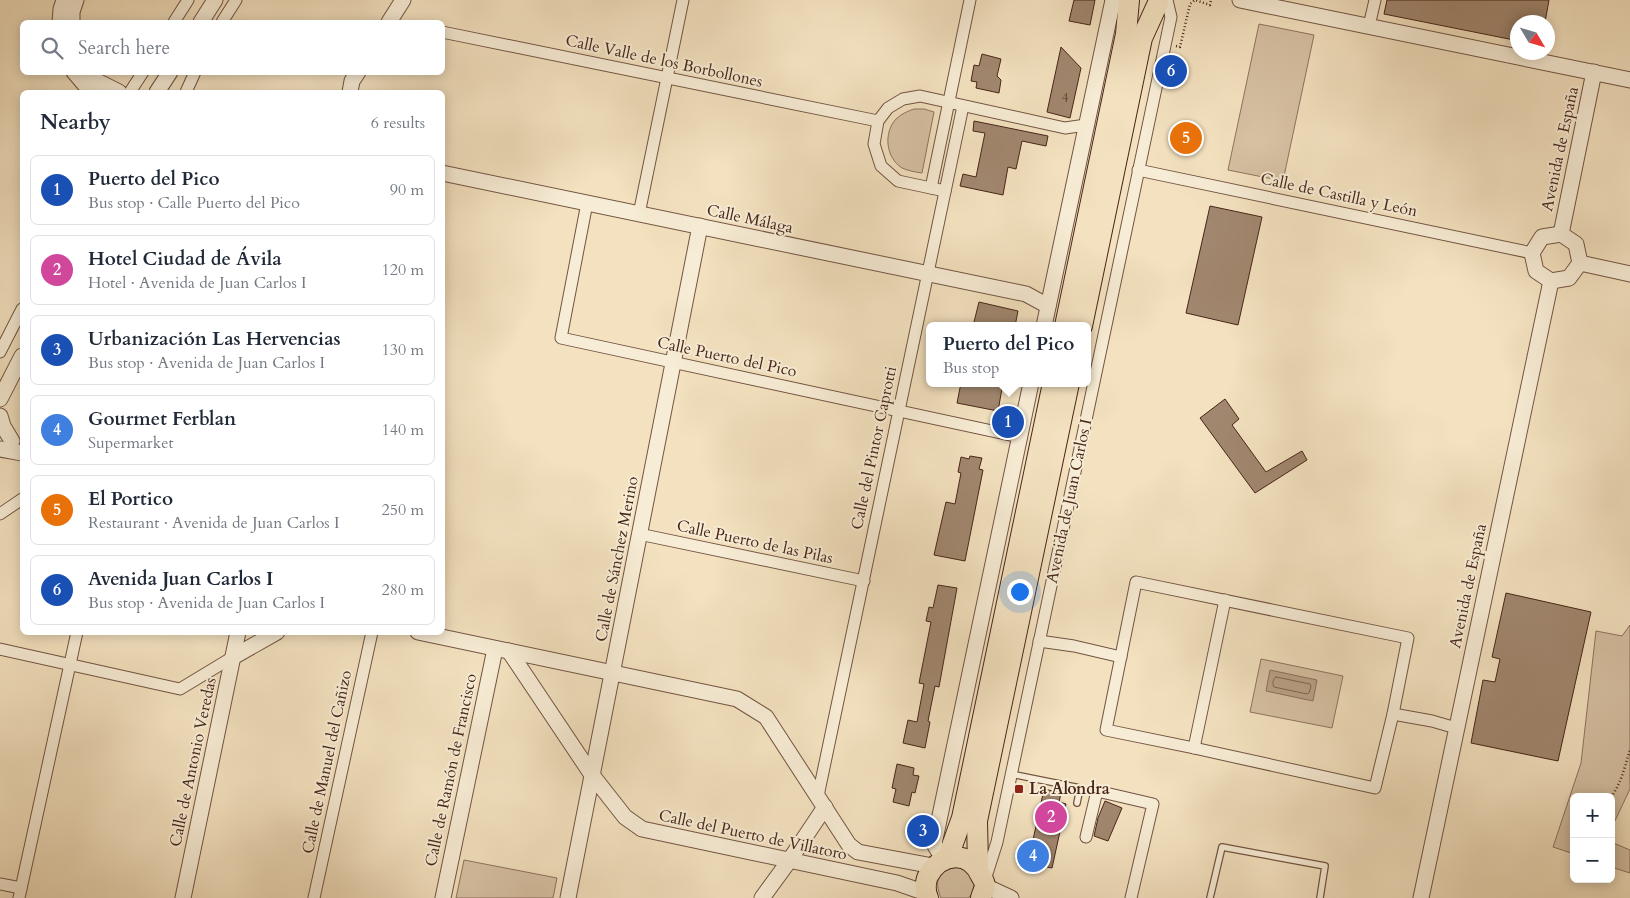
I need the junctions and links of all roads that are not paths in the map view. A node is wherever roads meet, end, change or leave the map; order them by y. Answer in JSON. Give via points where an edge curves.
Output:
{"nodes":[{"id":1,"x":64,"y":0,"type":"edge"},
{"id":2,"x":76,"y":0,"type":"edge"},
{"id":3,"x":188,"y":0,"type":"edge"},
{"id":4,"x":215,"y":0,"type":"edge"},
{"id":5,"x":236,"y":0,"type":"edge"},
{"id":6,"x":403,"y":0,"type":"edge"},
{"id":7,"x":683,"y":0,"type":"edge"},
{"id":8,"x":970,"y":0,"type":"edge"},
{"id":9,"x":1113,"y":0,"type":"edge"},
{"id":10,"x":1129,"y":0,"type":"edge"},
{"id":11,"x":1134,"y":0,"type":"edge"},
{"id":12,"x":1240,"y":0,"type":"edge"},
{"id":13,"x":1375,"y":0,"type":"edge"},
{"id":14,"x":1162,"y":1,"type":"edge"},
{"id":15,"x":60,"y":20,"type":"edge"},
{"id":16,"x":72,"y":20,"type":"edge"},
{"id":17,"x":175,"y":20,"type":"edge"},
{"id":18,"x":202,"y":20,"type":"edge"},
{"id":19,"x":223,"y":20,"type":"edge"},
{"id":20,"x":392,"y":20,"type":"edge"},
{"id":21,"x":1369,"y":26,"type":"junction"},
{"id":22,"x":445,"y":33,"type":"edge"},
{"id":23,"x":1594,"y":72,"type":"junction"},
{"id":24,"x":76,"y":75,"type":"edge"},
{"id":25,"x":90,"y":75,"type":"edge"},
{"id":26,"x":140,"y":75,"type":"edge"},
{"id":27,"x":168,"y":75,"type":"edge"},
{"id":28,"x":194,"y":75,"type":"edge"},
{"id":29,"x":356,"y":75,"type":"edge"},
{"id":30,"x":667,"y":78,"type":"junction"},
{"id":31,"x":1630,"y":80,"type":"edge"},
{"id":32,"x":88,"y":90,"type":"edge"},
{"id":33,"x":114,"y":90,"type":"edge"},
{"id":34,"x":131,"y":90,"type":"edge"},
{"id":35,"x":160,"y":90,"type":"edge"},
{"id":36,"x":187,"y":90,"type":"edge"},
{"id":37,"x":350,"y":90,"type":"edge"},
{"id":38,"x":949,"y":103,"type":"junction"},
{"id":39,"x":963,"y":106,"type":"junction"},
{"id":40,"x":878,"y":121,"type":"junction"},
{"id":41,"x":1086,"y":125,"type":"junction"},
{"id":42,"x":1065,"y":128,"type":"junction"},
{"id":43,"x":1082,"y":142,"type":"junction"},
{"id":44,"x":1138,"y":170,"type":"junction"},
{"id":45,"x":445,"y":174,"type":"edge"},
{"id":46,"x":931,"y":188,"type":"junction"},
{"id":47,"x":945,"y":191,"type":"junction"},
{"id":48,"x":587,"y":203,"type":"junction"},
{"id":49,"x":638,"y":214,"type":"junction"},
{"id":50,"x":700,"y":226,"type":"junction"},
{"id":51,"x":1561,"y":234,"type":"junction"},
{"id":52,"x":1532,"y":254,"type":"junction"},
{"id":53,"x":1580,"y":263,"type":"junction"},
{"id":54,"x":928,"y":274,"type":"junction"},
{"id":55,"x":1630,"y":274,"type":"edge"},
{"id":56,"x":1550,"y":282,"type":"junction"},
{"id":57,"x":1048,"y":306,"type":"junction"},
{"id":58,"x":20,"y":313,"type":"edge"},
{"id":59,"x":1045,"y":322,"type":"edge"},
{"id":60,"x":1066,"y":322,"type":"edge"},
{"id":61,"x":1083,"y":322,"type":"edge"},
{"id":62,"x":0,"y":352,"type":"edge"},
{"id":63,"x":20,"y":360,"type":"edge"},
{"id":64,"x":673,"y":362,"type":"junction"},
{"id":65,"x":1031,"y":387,"type":"edge"},
{"id":66,"x":1052,"y":387,"type":"edge"},
{"id":67,"x":1069,"y":387,"type":"edge"},
{"id":68,"x":0,"y":399,"type":"edge"},
{"id":69,"x":899,"y":411,"type":"junction"},
{"id":70,"x":0,"y":416,"type":"edge"},
{"id":71,"x":1020,"y":436,"type":"junction"},
{"id":72,"x":6,"y":445,"type":"edge"},
{"id":73,"x":20,"y":452,"type":"edge"},
{"id":74,"x":20,"y":500,"type":"edge"},
{"id":75,"x":0,"y":514,"type":"edge"},
{"id":76,"x":639,"y":534,"type":"junction"},
{"id":77,"x":864,"y":581,"type":"junction"},
{"id":78,"x":1225,"y":600,"type":"junction"},
{"id":79,"x":75,"y":635,"type":"edge"},
{"id":80,"x":237,"y":635,"type":"edge"},
{"id":81,"x":272,"y":635,"type":"edge"},
{"id":82,"x":371,"y":635,"type":"edge"},
{"id":83,"x":432,"y":635,"type":"edge"},
{"id":84,"x":1039,"y":641,"type":"junction"},
{"id":85,"x":0,"y":649,"type":"edge"},
{"id":86,"x":502,"y":650,"type":"junction"},
{"id":87,"x":233,"y":656,"type":"junction"},
{"id":88,"x":1121,"y":657,"type":"junction"},
{"id":89,"x":70,"y":665,"type":"junction"},
{"id":90,"x":612,"y":673,"type":"junction"},
{"id":91,"x":1393,"y":714,"type":"junction"},
{"id":92,"x":1456,"y":728,"type":"junction"},
{"id":93,"x":1194,"y":748,"type":"junction"},
{"id":94,"x":1011,"y":774,"type":"junction"},
{"id":95,"x":592,"y":775,"type":"junction"},
{"id":96,"x":821,"y":802,"type":"junction"},
{"id":97,"x":1078,"y":803,"type":"dead end"},
{"id":98,"x":1086,"y":837,"type":"dead end"},
{"id":99,"x":789,"y":861,"type":"junction"},
{"id":100,"x":941,"y":861,"type":"junction"},
{"id":101,"x":982,"y":883,"type":"edge"},
{"id":102,"x":0,"y":884,"type":"edge"},
{"id":103,"x":20,"y":893,"type":"edge"},
{"id":104,"x":927,"y":896,"type":"edge"},
{"id":105,"x":183,"y":898,"type":"edge"},
{"id":106,"x":314,"y":898,"type":"edge"},
{"id":107,"x":443,"y":898,"type":"edge"},
{"id":108,"x":568,"y":898,"type":"edge"},
{"id":109,"x":762,"y":898,"type":"edge"},
{"id":110,"x":1011,"y":898,"type":"edge"},
{"id":111,"x":1131,"y":898,"type":"edge"},
{"id":112,"x":1210,"y":898,"type":"edge"},
{"id":113,"x":1320,"y":898,"type":"edge"},
{"id":114,"x":1421,"y":898,"type":"edge"}],
"edges":[{"from":1,"to":15,"type":"street"},
{"from":2,"to":16,"type":"street"},
{"from":3,"to":17,"type":"street"},
{"from":4,"to":18,"type":"street"},
{"from":5,"to":19,"type":"street"},
{"from":6,"to":20,"type":"street"},
{"from":7,"to":30,"type":"street"},
{"from":8,"to":38,"type":"street"},
{"from":9,"to":41,"type":"street"},
{"from":10,"to":60,"type":"highway","via":[[1126,34]]},
{"from":11,"to":14,"type":"highway","via":[[1143,4]]},
{"from":12,"to":21,"type":"street"},
{"from":13,"to":21,"type":"street"},
{"from":14,"to":44,"type":"street","name":"Avenida de Juan Carlos I","via":[[1171,17]]},
{"from":14,"to":61,"type":"highway","via":[[1142,38]]},
{"from":21,"to":23,"type":"street"},
{"from":22,"to":30,"type":"street","name":"Calle Valle de los Borbollones"},
{"from":23,"to":31,"type":"street"},
{"from":23,"to":51,"type":"street","name":"Avenida de España"},
{"from":24,"to":32,"type":"street"},
{"from":25,"to":33,"type":"street"},
{"from":26,"to":34,"type":"street"},
{"from":27,"to":35,"type":"street"},
{"from":28,"to":36,"type":"street"},
{"from":29,"to":37,"type":"street"},
{"from":30,"to":40,"type":"street","name":"Calle Valle de los Borbollones"},
{"from":30,"to":49,"type":"street"},
{"from":38,"to":39,"type":"street"},
{"from":38,"to":40,"type":"street","via":[[920,96],[903,99],[888,108]]},
{"from":38,"to":46,"type":"street"},
{"from":39,"to":42,"type":"street"},
{"from":39,"to":47,"type":"street","name":"Calle del Pintor Caprotti"},
{"from":40,"to":46,"type":"street","via":[[874,144],[881,166],[898,181]]},
{"from":41,"to":42,"type":"street"},
{"from":41,"to":43,"type":"street"},
{"from":42,"to":43,"type":"street"},
{"from":43,"to":57,"type":"street"},
{"from":44,"to":52,"type":"street","name":"Calle de Castilla y León"},
{"from":44,"to":84,"type":"street","name":"Avenida de Juan Carlos I"},
{"from":45,"to":48,"type":"street","name":"Calle Málaga"},
{"from":46,"to":47,"type":"street"},
{"from":47,"to":54,"type":"street","name":"Calle del Pintor Caprotti"},
{"from":48,"to":49,"type":"street","name":"Calle Málaga"},
{"from":48,"to":64,"type":"street","name":"Calle Puerto del Pico","via":[[561,338]]},
{"from":49,"to":50,"type":"street","name":"Calle Málaga"},
{"from":50,"to":54,"type":"street","name":"Calle Málaga"},
{"from":50,"to":64,"type":"street","name":"Calle de Sánchez Merino"},
{"from":51,"to":52,"type":"street","via":[[1542,237]]},
{"from":51,"to":53,"type":"street","via":[[1576,244]]},
{"from":52,"to":56,"type":"street","via":[[1536,271]]},
{"from":53,"to":55,"type":"street"},
{"from":53,"to":56,"type":"street","via":[[1569,278]]},
{"from":54,"to":57,"type":"street","name":"Calle Málaga","via":[[1026,294]]},
{"from":54,"to":69,"type":"street","name":"Calle del Pintor Caprotti"},
{"from":56,"to":92,"type":"street","name":"Avenida de España"},
{"from":57,"to":59,"type":"street"},
{"from":58,"to":62,"type":"street"},
{"from":63,"to":68,"type":"street"},
{"from":64,"to":69,"type":"street","name":"Calle Puerto del Pico"},
{"from":64,"to":76,"type":"street","name":"Calle de Sánchez Merino"},
{"from":65,"to":71,"type":"street"},
{"from":66,"to":100,"type":"highway","via":[[962,818]]},
{"from":67,"to":101,"type":"highway","name":"Avenida de Juan Carlos I","via":[[977,821]]},
{"from":69,"to":71,"type":"street","name":"Calle Puerto del Pico"},
{"from":69,"to":77,"type":"street","name":"Calle del Pintor Caprotti"},
{"from":70,"to":72,"type":"street"},
{"from":71,"to":100,"type":"street","via":[[934,844]]},
{"from":72,"to":73,"type":"street"},
{"from":74,"to":75,"type":"street"},
{"from":76,"to":77,"type":"street","name":"Calle Puerto de las Pilas"},
{"from":76,"to":90,"type":"street","name":"Calle de Sánchez Merino"},
{"from":77,"to":96,"type":"street","name":"Calle del Pintor Caprotti"},
{"from":78,"to":88,"type":"street","via":[[1136,582]]},
{"from":78,"to":91,"type":"street","via":[[1408,638]]},
{"from":78,"to":93,"type":"street"},
{"from":79,"to":89,"type":"street"},
{"from":80,"to":87,"type":"street","name":"Calle de Antonio Veredas"},
{"from":81,"to":87,"type":"street"},
{"from":82,"to":106,"type":"street","name":"Calle de Manuel del Cañizo"},
{"from":83,"to":86,"type":"street"},
{"from":84,"to":88,"type":"street"},
{"from":84,"to":94,"type":"street","name":"Avenida de Juan Carlos I"},
{"from":85,"to":89,"type":"street"},
{"from":86,"to":90,"type":"street"},
{"from":86,"to":95,"type":"street","name":"Calle del Puerto de Villatoro"},
{"from":86,"to":107,"type":"street","name":"Calle de Ramón de Francisco"},
{"from":87,"to":89,"type":"street","via":[[180,689]]},
{"from":87,"to":105,"type":"street","name":"Calle de Antonio Veredas"},
{"from":88,"to":93,"type":"street","via":[[1106,730]]},
{"from":89,"to":103,"type":"street"},
{"from":90,"to":95,"type":"street","name":"Calle de Sánchez Merino"},
{"from":90,"to":96,"type":"street","via":[[737,699],[766,717]]},
{"from":91,"to":92,"type":"street"},
{"from":91,"to":93,"type":"street","via":[[1375,788]]},
{"from":92,"to":114,"type":"street","name":"Avenida de España"},
{"from":94,"to":97,"type":"lane","via":[[1080,788]]},
{"from":94,"to":101,"type":"street","name":"Avenida de Juan Carlos I","via":[[997,842]]},
{"from":95,"to":99,"type":"street","name":"Calle del Puerto de Villatoro","via":[[625,816],[642,829]]},
{"from":95,"to":108,"type":"street","name":"Calle de Sánchez Merino"},
{"from":96,"to":99,"type":"street","name":"Calle del Pintor Caprotti"},
{"from":96,"to":100,"type":"street","via":[[858,852]]},
{"from":98,"to":111,"type":"street","via":[[1097,791],[1153,804]]},
{"from":99,"to":104,"type":"street","name":"Calle del Puerto de Villatoro","via":[[897,883]]},
{"from":99,"to":109,"type":"street","name":"Calle del Pintor Caprotti"},
{"from":100,"to":101,"type":"highway","via":[[964,858]]},
{"from":100,"to":104,"type":"highway","via":[[926,879]]},
{"from":101,"to":110,"type":"street"},
{"from":102,"to":103,"type":"street"},
{"from":112,"to":113,"type":"lane","via":[[1222,847],[1325,866]]}]}
